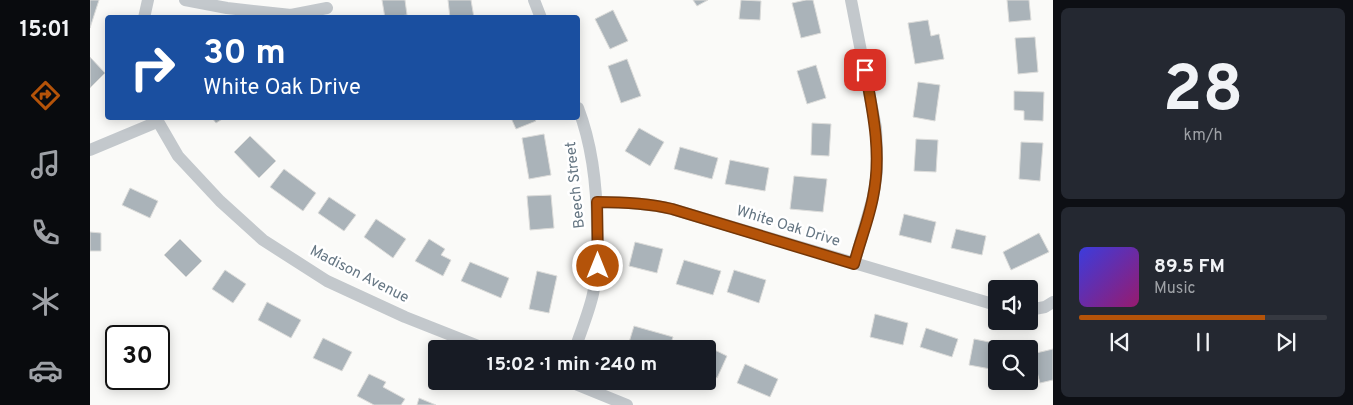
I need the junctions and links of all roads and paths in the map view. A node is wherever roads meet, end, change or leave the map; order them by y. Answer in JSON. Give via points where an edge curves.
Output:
{"nodes":[{"id":1,"x":148,"y":0,"type":"edge"},
{"id":2,"x":185,"y":0,"type":"edge"},
{"id":3,"x":534,"y":0,"type":"edge"},
{"id":4,"x":851,"y":0,"type":"edge"},
{"id":5,"x":327,"y":8,"type":"dead end"},
{"id":6,"x":145,"y":15,"type":"edge"},
{"id":7,"x":540,"y":15,"type":"edge"},
{"id":8,"x":580,"y":113,"type":"edge"},
{"id":9,"x":157,"y":120,"type":"edge"},
{"id":10,"x":90,"y":150,"type":"edge"},
{"id":11,"x":597,"y":202,"type":"junction"},
{"id":12,"x":854,"y":264,"type":"junction"},
{"id":13,"x":1053,"y":302,"type":"edge"},
{"id":14,"x":988,"y":304,"type":"edge"},
{"id":15,"x":1038,"y":308,"type":"edge"},
{"id":16,"x":463,"y":340,"type":"edge"},
{"id":17,"x":578,"y":340,"type":"edge"},
{"id":18,"x":590,"y":390,"type":"edge"},
{"id":19,"x":627,"y":405,"type":"edge"}],
"edges":[{"from":1,"to":6,"type":"street"},
{"from":2,"to":5,"type":"street","via":[[291,15]]},
{"from":3,"to":7,"type":"street"},
{"from":4,"to":12,"type":"street","via":[[876,128],[877,150],[873,197]]},
{"from":8,"to":11,"type":"street","name":"Beech Street","via":[[588,134]]},
{"from":9,"to":10,"type":"street"},
{"from":9,"to":16,"type":"street","name":"Madison Avenue","via":[[178,156],[263,240],[327,281]]},
{"from":11,"to":12,"type":"street","name":"White Oak Drive","via":[[651,204]]},
{"from":11,"to":17,"type":"street","name":"Beech Street","via":[[598,266],[593,295]]},
{"from":12,"to":14,"type":"street","name":"White Oak Drive"},
{"from":13,"to":15,"type":"street"},
{"from":18,"to":19,"type":"street"}]}
